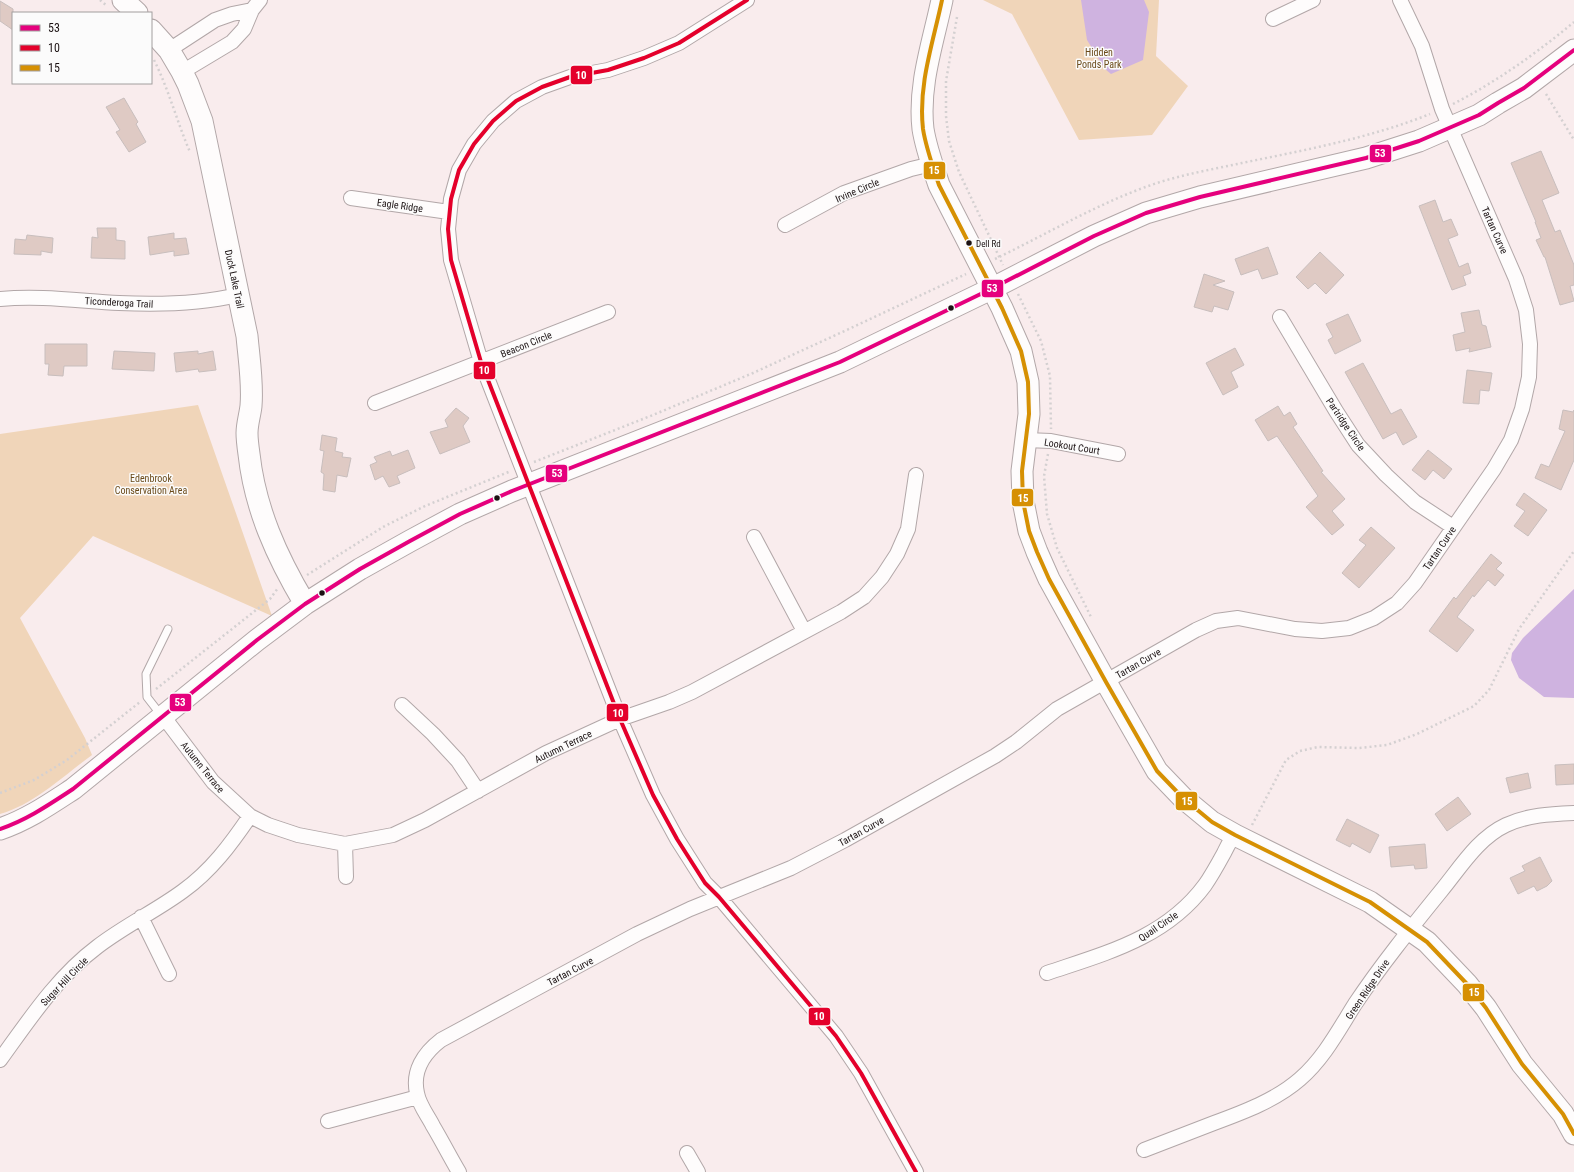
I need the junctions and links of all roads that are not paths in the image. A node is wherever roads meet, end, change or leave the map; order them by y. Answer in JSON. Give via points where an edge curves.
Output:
{"nodes":[{"id":1,"x":123,"y":0,"type":"edge"},
{"id":2,"x":747,"y":0,"type":"edge"},
{"id":3,"x":942,"y":0,"type":"edge"},
{"id":4,"x":1313,"y":0,"type":"edge"},
{"id":5,"x":1400,"y":0,"type":"edge"},
{"id":6,"x":256,"y":5,"type":"edge"},
{"id":7,"x":136,"y":12,"type":"edge"},
{"id":8,"x":1273,"y":19,"type":"dead end"},
{"id":9,"x":152,"y":33,"type":"edge"},
{"id":10,"x":1574,"y":50,"type":"edge"},
{"id":11,"x":160,"y":53,"type":"edge"},
{"id":12,"x":182,"y":72,"type":"junction"},
{"id":13,"x":1451,"y":128,"type":"junction"},
{"id":14,"x":932,"y":164,"type":"junction"},
{"id":15,"x":351,"y":198,"type":"dead end"},
{"id":16,"x":449,"y":212,"type":"junction"},
{"id":17,"x":785,"y":224,"type":"dead end"},
{"id":18,"x":991,"y":288,"type":"junction"},
{"id":19,"x":238,"y":295,"type":"junction"},
{"id":20,"x":0,"y":299,"type":"edge"},
{"id":21,"x":608,"y":312,"type":"dead end"},
{"id":22,"x":1280,"y":317,"type":"dead end"},
{"id":23,"x":481,"y":362,"type":"junction"},
{"id":24,"x":376,"y":403,"type":"dead end"},
{"id":25,"x":1026,"y":440,"type":"junction"},
{"id":26,"x":1118,"y":454,"type":"dead end"},
{"id":27,"x":916,"y":475,"type":"dead end"},
{"id":28,"x":528,"y":485,"type":"junction"},
{"id":29,"x":1453,"y":527,"type":"junction"},
{"id":30,"x":754,"y":537,"type":"dead end"},
{"id":31,"x":305,"y":604,"type":"junction"},
{"id":32,"x":168,"y":629,"type":"dead end"},
{"id":33,"x":804,"y":631,"type":"junction"},
{"id":34,"x":1106,"y":682,"type":"junction"},
{"id":35,"x":402,"y":705,"type":"dead end"},
{"id":36,"x":163,"y":716,"type":"junction"},
{"id":37,"x":620,"y":719,"type":"junction"},
{"id":38,"x":478,"y":791,"type":"junction"},
{"id":39,"x":1574,"y":813,"type":"edge"},
{"id":40,"x":250,"y":816,"type":"junction"},
{"id":41,"x":0,"y":829,"type":"edge"},
{"id":42,"x":1240,"y":837,"type":"junction"},
{"id":43,"x":345,"y":844,"type":"junction"},
{"id":44,"x":346,"y":878,"type":"dead end"},
{"id":45,"x":719,"y":897,"type":"junction"},
{"id":46,"x":141,"y":917,"type":"junction"},
{"id":47,"x":1410,"y":930,"type":"junction"},
{"id":48,"x":1047,"y":972,"type":"dead end"},
{"id":49,"x":170,"y":974,"type":"dead end"},
{"id":50,"x":0,"y":1060,"type":"edge"},
{"id":51,"x":418,"y":1097,"type":"junction"},
{"id":52,"x":328,"y":1121,"type":"dead end"},
{"id":53,"x":1574,"y":1134,"type":"edge"},
{"id":54,"x":1144,"y":1150,"type":"dead end"},
{"id":55,"x":687,"y":1153,"type":"dead end"},
{"id":56,"x":459,"y":1172,"type":"edge"},
{"id":57,"x":698,"y":1172,"type":"edge"},
{"id":58,"x":916,"y":1172,"type":"edge"}],
"edges":[{"from":1,"to":7,"type":"street"},
{"from":2,"to":16,"type":"street","via":[[672,46],[608,70],[570,76],[516,101],[493,121],[474,144],[459,170]]},
{"from":3,"to":14,"type":"street","via":[[924,77],[923,130]]},
{"from":4,"to":8,"type":"street"},
{"from":5,"to":13,"type":"street","name":"Tartan Curve","via":[[1422,46],[1442,109]]},
{"from":6,"to":11,"type":"street","via":[[215,20]]},
{"from":6,"to":12,"type":"street","via":[[244,29],[232,42]]},
{"from":9,"to":11,"type":"street","name":"Duck Lake Trail"},
{"from":10,"to":13,"type":"street","via":[[1517,92]]},
{"from":11,"to":12,"type":"street","name":"Duck Lake Trail"},
{"from":12,"to":19,"type":"street","name":"Duck Lake Trail","via":[[202,121]]},
{"from":13,"to":18,"type":"street","via":[[1366,158],[1200,197],[1146,213]]},
{"from":13,"to":29,"type":"street","name":"Tartan Curve","via":[[1516,279],[1526,310],[1530,344],[1529,377],[1522,409],[1511,440]]},
{"from":14,"to":17,"type":"street","name":"Irvine Circle","via":[[844,193]]},
{"from":14,"to":18,"type":"street","via":[[939,185]]},
{"from":15,"to":16,"type":"street","name":"Eagle Ridge"},
{"from":16,"to":23,"type":"street","via":[[451,260]]},
{"from":18,"to":25,"type":"street","via":[[1010,325],[1023,359],[1028,382],[1029,414]]},
{"from":18,"to":28,"type":"street","via":[[840,362]]},
{"from":19,"to":20,"type":"street","name":"Ticonderoga Trail","via":[[212,301],[165,304]]},
{"from":19,"to":31,"type":"street","name":"Duck Lake Trail","via":[[247,336],[251,372],[251,405],[247,433],[251,471],[259,508],[285,570]]},
{"from":21,"to":23,"type":"street","name":"Beacon Circle"},
{"from":22,"to":29,"type":"street","name":"Partridge Circle","via":[[1358,445],[1415,502]]},
{"from":23,"to":24,"type":"street","name":"Beacon Circle"},
{"from":23,"to":28,"type":"street"},
{"from":25,"to":26,"type":"street","name":"Lookout Court","via":[[1051,441]]},
{"from":25,"to":34,"type":"street","via":[[1022,471],[1028,531],[1049,579]]},
{"from":27,"to":33,"type":"street","name":"Autumn Terrace","via":[[908,529],[897,554],[882,577],[864,597]]},
{"from":28,"to":31,"type":"street","via":[[460,514],[360,569]]},
{"from":28,"to":37,"type":"street"},
{"from":29,"to":34,"type":"street","name":"Tartan Curve","via":[[1415,583],[1397,603],[1374,618],[1349,628],[1322,631],[1295,629],[1238,618],[1216,621]]},
{"from":30,"to":33,"type":"street"},
{"from":31,"to":36,"type":"street"},
{"from":32,"to":36,"type":"lane","via":[[146,674],[147,697]]},
{"from":33,"to":37,"type":"street","name":"Autumn Terrace","via":[[692,692]]},
{"from":34,"to":42,"type":"street","via":[[1157,771],[1183,798],[1212,822]]},
{"from":34,"to":45,"type":"street","name":"Tartan Curve","via":[[1057,709],[1000,752],[845,840],[791,868]]},
{"from":35,"to":38,"type":"street","via":[[458,761]]},
{"from":36,"to":40,"type":"street","name":"Autumn Terrace","via":[[213,782]]},
{"from":36,"to":41,"type":"street","via":[[73,789],[45,808]]},
{"from":37,"to":38,"type":"street","name":"Autumn Terrace","via":[[546,753]]},
{"from":37,"to":45,"type":"street","via":[[653,795],[677,839],[705,883]]},
{"from":38,"to":43,"type":"street","name":"Autumn Terrace","via":[[393,835]]},
{"from":39,"to":47,"type":"street","name":"Green Ridge Drive","via":[[1526,818],[1506,825],[1488,837],[1472,852]]},
{"from":40,"to":43,"type":"street","name":"Autumn Terrace","via":[[298,835]]},
{"from":40,"to":46,"type":"street","name":"Sugar Hill Circle","via":[[234,840],[210,867],[184,891]]},
{"from":42,"to":47,"type":"street","via":[[1370,902]]},
{"from":42,"to":48,"type":"street","name":"Quail Circle","via":[[1186,907],[1163,925],[1111,952]]},
{"from":43,"to":44,"type":"street"},
{"from":45,"to":51,"type":"street","name":"Tartan Curve","via":[[637,934],[441,1040],[429,1050],[421,1063],[416,1078]]},
{"from":45,"to":58,"type":"street","via":[[836,1036],[861,1073]]},
{"from":46,"to":49,"type":"street"},
{"from":46,"to":50,"type":"street","name":"Sugar Hill Circle","via":[[96,948],[66,976]]},
{"from":47,"to":53,"type":"street","via":[[1427,942],[1467,984]]},
{"from":47,"to":54,"type":"street","name":"Green Ridge Drive","via":[[1371,980],[1321,1058],[1299,1080],[1274,1097],[1247,1110]]},
{"from":51,"to":52,"type":"street"},
{"from":51,"to":56,"type":"street","name":"Tartan Curve"},
{"from":55,"to":57,"type":"street"}]}
